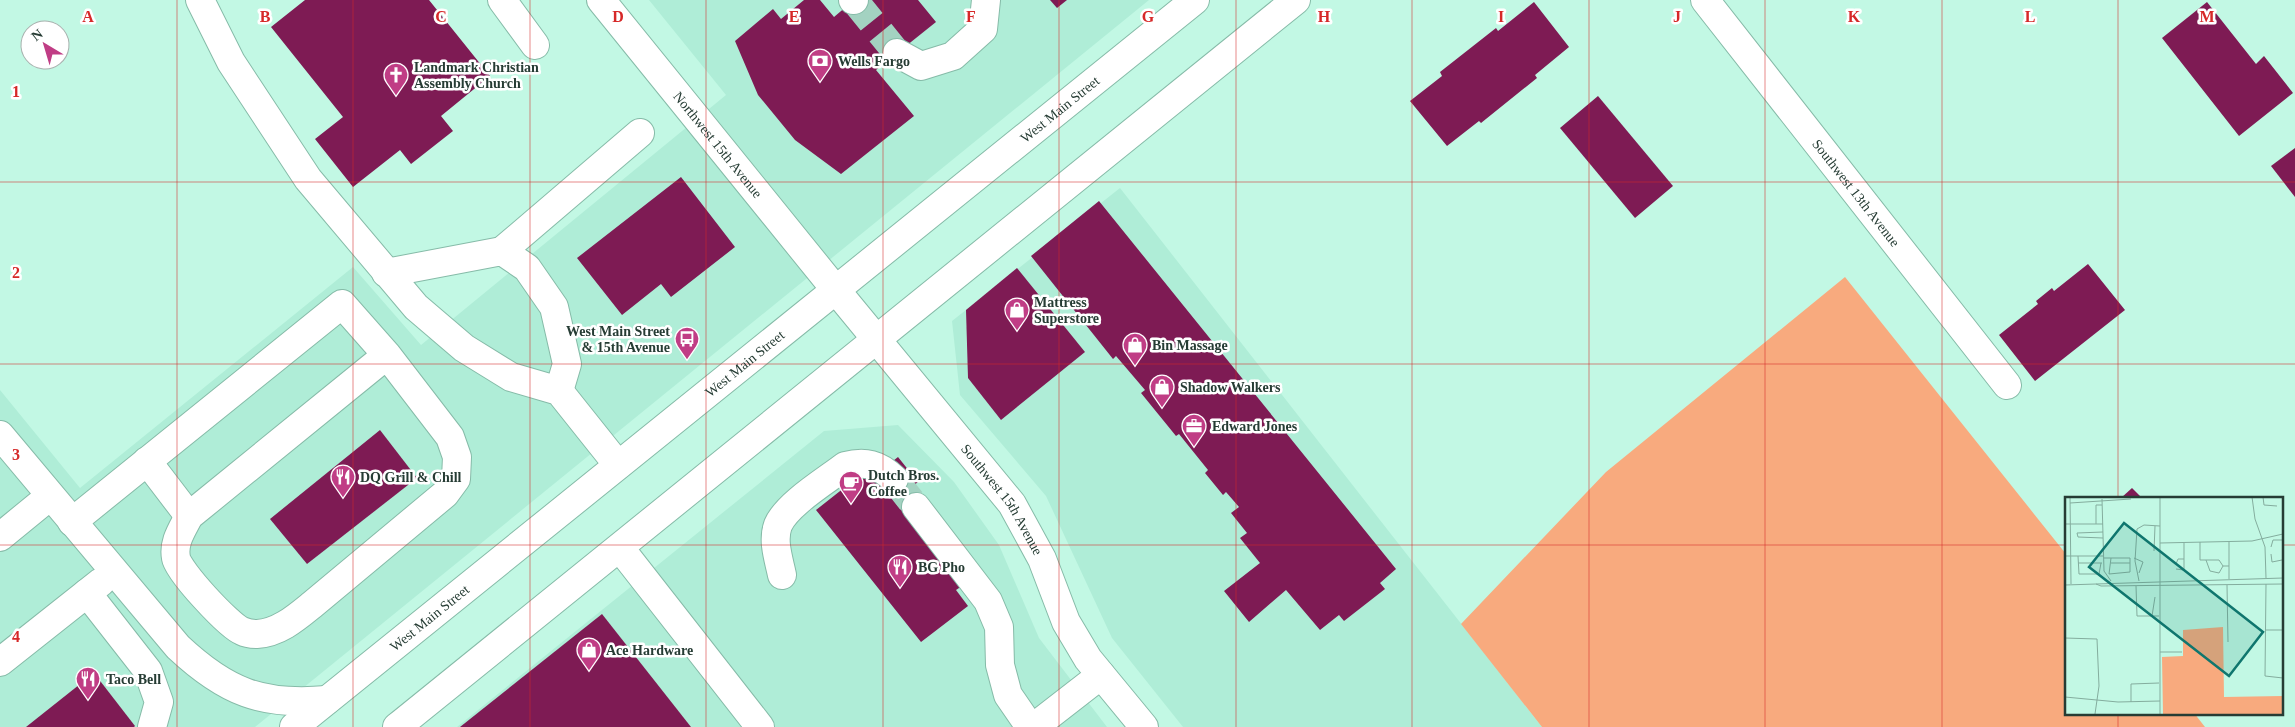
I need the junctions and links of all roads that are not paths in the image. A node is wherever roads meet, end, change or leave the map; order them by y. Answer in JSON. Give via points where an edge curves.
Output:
{"nodes":[{"id":1,"x":200,"y":0,"type":"edge"},
{"id":2,"x":502,"y":0,"type":"edge"},
{"id":3,"x":601,"y":0,"type":"edge"},
{"id":4,"x":986,"y":0,"type":"edge"},
{"id":5,"x":1195,"y":0,"type":"edge"},
{"id":6,"x":1296,"y":0,"type":"edge"},
{"id":7,"x":1705,"y":0,"type":"edge"},
{"id":8,"x":535,"y":45,"type":"dead end"},
{"id":9,"x":897,"y":53,"type":"tunnel mouth"},
{"id":10,"x":640,"y":133,"type":"dead end"},
{"id":11,"x":502,"y":251,"type":"junction"},
{"id":12,"x":386,"y":273,"type":"junction"},
{"id":13,"x":835,"y":289,"type":"junction"},
{"id":14,"x":875,"y":338,"type":"junction"},
{"id":15,"x":387,"y":355,"type":"junction"},
{"id":16,"x":2007,"y":385,"type":"dead end"},
{"id":17,"x":559,"y":391,"type":"junction"},
{"id":18,"x":0,"y":435,"type":"edge"},
{"id":19,"x":146,"y":461,"type":"junction"},
{"id":20,"x":618,"y":465,"type":"junction"},
{"id":21,"x":894,"y":479,"type":"tunnel mouth"},
{"id":22,"x":50,"y":496,"type":"junction"},
{"id":23,"x":916,"y":507,"type":"tunnel mouth"},
{"id":24,"x":189,"y":516,"type":"junction"},
{"id":25,"x":72,"y":522,"type":"junction"},
{"id":26,"x":0,"y":537,"type":"edge"},
{"id":27,"x":620,"y":548,"type":"junction"},
{"id":28,"x":115,"y":571,"type":"junction"},
{"id":29,"x":782,"y":576,"type":"dead end"},
{"id":30,"x":87,"y":593,"type":"junction"},
{"id":31,"x":0,"y":662,"type":"edge"},
{"id":32,"x":1102,"y":675,"type":"junction"},
{"id":33,"x":327,"y":700,"type":"junction"},
{"id":34,"x":152,"y":727,"type":"edge"},
{"id":35,"x":294,"y":727,"type":"edge"},
{"id":36,"x":397,"y":727,"type":"edge"},
{"id":37,"x":760,"y":727,"type":"edge"},
{"id":38,"x":1030,"y":727,"type":"edge"},
{"id":39,"x":1034,"y":727,"type":"edge"},
{"id":40,"x":1144,"y":727,"type":"edge"}],
"edges":[{"from":1,"to":12,"type":"main road","via":[[231,62],[308,179]]},
{"from":2,"to":8,"type":"main road"},
{"from":3,"to":13,"type":"main road","name":"Northwest 15th Avenue"},
{"from":4,"to":9,"type":"main road","via":[[983,29],[954,56],[921,66]]},
{"from":5,"to":13,"type":"main road","name":"West Main Street"},
{"from":6,"to":14,"type":"main road"},
{"from":7,"to":16,"type":"main road","name":"Southwest 13th Avenue"},
{"from":10,"to":11,"type":"main road"},
{"from":11,"to":12,"type":"main road"},
{"from":11,"to":17,"type":"main road","via":[[527,268],[554,307],[568,364]]},
{"from":12,"to":17,"type":"main road","via":[[416,307],[464,348],[511,377]]},
{"from":13,"to":14,"type":"main road","name":"Southwest 15th Avenue"},
{"from":13,"to":20,"type":"main road","name":"West Main Street"},
{"from":14,"to":27,"type":"main road"},
{"from":14,"to":32,"type":"main road","name":"Southwest 15th Avenue","via":[[1012,504],[1042,558],[1066,622],[1088,659]]},
{"from":15,"to":19,"type":"main road","via":[[342,304]]},
{"from":15,"to":24,"type":"main road"},
{"from":15,"to":24,"type":"main road","via":[[450,436],[457,457],[456,479],[445,494],[313,604],[273,631],[242,632],[190,580],[176,560],[175,542]]},
{"from":17,"to":20,"type":"main road"},
{"from":18,"to":22,"type":"main road"},
{"from":19,"to":24,"type":"main road"},
{"from":19,"to":25,"type":"main road"},
{"from":20,"to":33,"type":"main road","name":"West Main Street"},
{"from":21,"to":29,"type":"main road","via":[[870,463],[845,466],[786,513],[778,527],[776,548]]},
{"from":22,"to":25,"type":"main road"},
{"from":22,"to":26,"type":"main road"},
{"from":23,"to":38,"type":"main road","via":[[988,601],[999,626],[1000,665],[1008,695]]},
{"from":25,"to":28,"type":"main road"},
{"from":27,"to":36,"type":"main road"},
{"from":27,"to":37,"type":"main road"},
{"from":28,"to":30,"type":"main road"},
{"from":28,"to":33,"type":"main road","via":[[178,647],[214,678],[240,692],[294,703]]},
{"from":30,"to":31,"type":"main road"},
{"from":30,"to":34,"type":"main road","via":[[148,671],[159,702]]},
{"from":32,"to":39,"type":"main road"},
{"from":32,"to":40,"type":"main road","name":"Southwest 15th Avenue"},
{"from":33,"to":35,"type":"main road","name":"West Main Street"}]}
